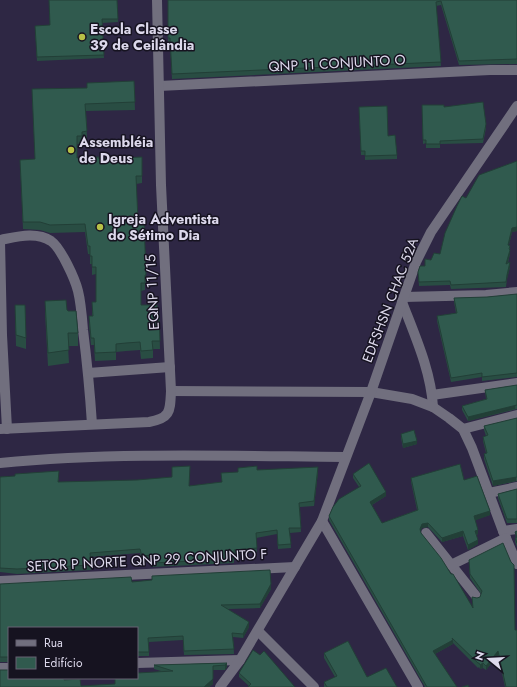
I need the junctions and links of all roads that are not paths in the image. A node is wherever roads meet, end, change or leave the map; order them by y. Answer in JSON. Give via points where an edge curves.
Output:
{"nodes":[{"id":1,"x":157,"y":0,"type":"edge"},
{"id":2,"x":517,"y":70,"type":"edge"},
{"id":3,"x":159,"y":86,"type":"junction"},
{"id":4,"x":517,"y":106,"type":"edge"},
{"id":5,"x":0,"y":240,"type":"edge"},
{"id":6,"x":0,"y":250,"type":"edge"},
{"id":7,"x":517,"y":292,"type":"edge"},
{"id":8,"x":403,"y":300,"type":"junction"},
{"id":9,"x":1,"y":335,"type":"edge"},
{"id":10,"x":170,"y":367,"type":"junction"},
{"id":11,"x":88,"y":373,"type":"junction"},
{"id":12,"x":517,"y":383,"type":"edge"},
{"id":13,"x":171,"y":391,"type":"junction"},
{"id":14,"x":371,"y":392,"type":"junction"},
{"id":15,"x":432,"y":395,"type":"junction"},
{"id":16,"x":433,"y":407,"type":"junction"},
{"id":17,"x":517,"y":415,"type":"edge"},
{"id":18,"x":92,"y":424,"type":"junction"},
{"id":19,"x":3,"y":429,"type":"edge"},
{"id":20,"x":463,"y":429,"type":"junction"},
{"id":21,"x":345,"y":457,"type":"junction"},
{"id":22,"x":0,"y":463,"type":"edge"},
{"id":23,"x":517,"y":487,"type":"edge"},
{"id":24,"x":489,"y":493,"type":"junction"},
{"id":25,"x":322,"y":521,"type":"junction"},
{"id":26,"x":517,"y":529,"type":"edge"},
{"id":27,"x":426,"y":533,"type":"dead end"},
{"id":28,"x":504,"y":535,"type":"junction"},
{"id":29,"x":517,"y":564,"type":"edge"},
{"id":30,"x":452,"y":565,"type":"junction"},
{"id":31,"x":295,"y":567,"type":"junction"},
{"id":32,"x":0,"y":582,"type":"edge"},
{"id":33,"x":476,"y":596,"type":"edge"},
{"id":34,"x":258,"y":631,"type":"junction"},
{"id":35,"x":240,"y":660,"type":"junction"},
{"id":36,"x":138,"y":663,"type":"edge"},
{"id":37,"x":220,"y":687,"type":"edge"},
{"id":38,"x":314,"y":687,"type":"edge"},
{"id":39,"x":418,"y":687,"type":"edge"}],
"edges":[{"from":1,"to":3,"type":"street","name":"EQNP 11/15"},
{"from":2,"to":3,"type":"street","name":"QNP 11 CONJUNTO O"},
{"from":3,"to":10,"type":"street","name":"EQNP 11/15","via":[[161,192]]},
{"from":4,"to":8,"type":"street","name":"EDFSHSN CHAC 52A","via":[[431,232],[416,262]]},
{"from":5,"to":6,"type":"street"},
{"from":5,"to":11,"type":"street","via":[[33,236],[42,237],[55,244],[73,276],[78,292]]},
{"from":6,"to":9,"type":"street"},
{"from":7,"to":8,"type":"street"},
{"from":8,"to":14,"type":"street","name":"EDFSHSN CHAC 52A"},
{"from":8,"to":15,"type":"street","via":[[422,355]]},
{"from":9,"to":19,"type":"street"},
{"from":10,"to":11,"type":"street"},
{"from":10,"to":13,"type":"street","name":"EQNP 11/15"},
{"from":11,"to":18,"type":"street"},
{"from":12,"to":15,"type":"street"},
{"from":13,"to":14,"type":"street"},
{"from":13,"to":18,"type":"street","name":"EQNP 11/15","via":[[170,408],[161,420]]},
{"from":14,"to":16,"type":"street","via":[[412,399]]},
{"from":14,"to":21,"type":"street","name":"EDFSHSN CHAC 52A"},
{"from":15,"to":16,"type":"street"},
{"from":16,"to":20,"type":"street"},
{"from":17,"to":20,"type":"street"},
{"from":18,"to":19,"type":"street","name":"EQNP 11/15"},
{"from":20,"to":24,"type":"street"},
{"from":21,"to":22,"type":"street","via":[[158,456]]},
{"from":21,"to":25,"type":"street","name":"EDFSHSN CHAC 52A"},
{"from":23,"to":24,"type":"street"},
{"from":24,"to":28,"type":"street"},
{"from":25,"to":31,"type":"street","name":"EDFSHSN CHAC 52A"},
{"from":25,"to":39,"type":"street"},
{"from":26,"to":28,"type":"street"},
{"from":27,"to":30,"type":"street"},
{"from":28,"to":29,"type":"street"},
{"from":28,"to":30,"type":"street"},
{"from":30,"to":33,"type":"street"},
{"from":31,"to":32,"type":"street","name":"SETOR P NORTE QNP 29 CONJUNTO F"},
{"from":31,"to":34,"type":"street","name":"EDFSHSN CHAC 52A"},
{"from":34,"to":35,"type":"street","name":"EDFSHSN CHAC 52A"},
{"from":34,"to":38,"type":"street"},
{"from":35,"to":36,"type":"street"},
{"from":35,"to":37,"type":"street","name":"EDFSHSN CHAC 52A"}]}
